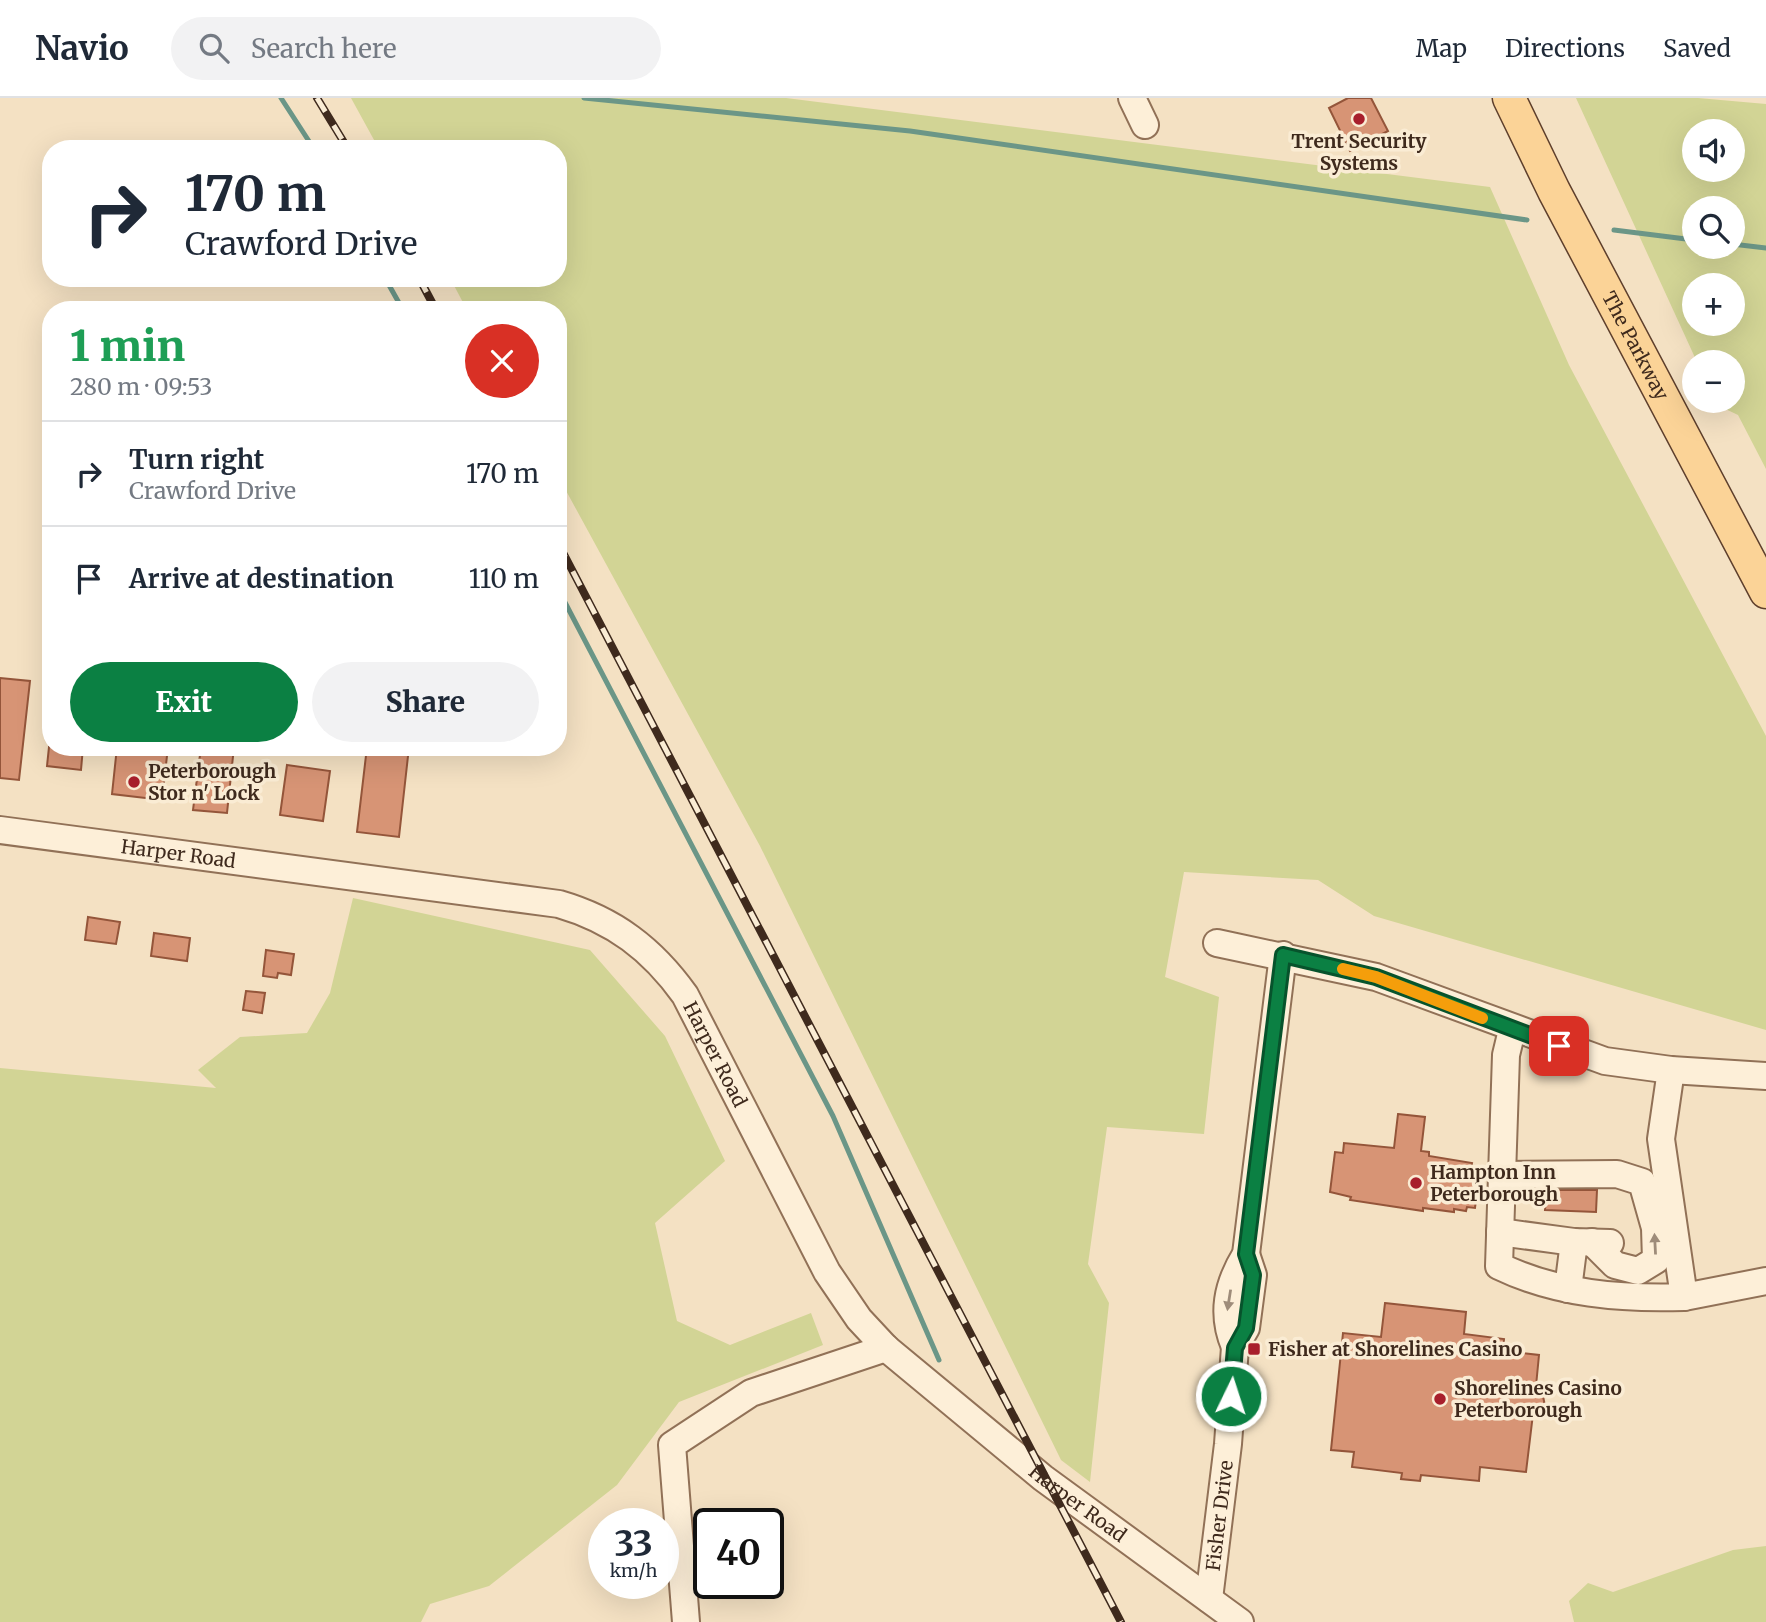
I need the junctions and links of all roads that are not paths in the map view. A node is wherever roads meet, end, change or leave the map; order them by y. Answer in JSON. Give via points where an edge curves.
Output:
{"nodes":[{"id":1,"x":1132,"y":98,"type":"edge"},
{"id":2,"x":1509,"y":98,"type":"edge"},
{"id":3,"x":1144,"y":125,"type":"dead end"},
{"id":4,"x":1766,"y":592,"type":"edge"},
{"id":5,"x":0,"y":830,"type":"edge"},
{"id":6,"x":1217,"y":943,"type":"dead end"},
{"id":7,"x":1283,"y":955,"type":"junction"},
{"id":8,"x":1512,"y":1030,"type":"junction"},
{"id":9,"x":1671,"y":1070,"type":"junction"},
{"id":10,"x":1766,"y":1076,"type":"edge"},
{"id":11,"x":1502,"y":1175,"type":"junction"},
{"id":12,"x":1500,"y":1232,"type":"junction"},
{"id":13,"x":1595,"y":1242,"type":"junction"},
{"id":14,"x":1766,"y":1281,"type":"edge"},
{"id":15,"x":1568,"y":1289,"type":"junction"},
{"id":16,"x":1684,"y":1297,"type":"junction"},
{"id":17,"x":886,"y":1348,"type":"junction"},
{"id":18,"x":1209,"y":1599,"type":"junction"},
{"id":19,"x":685,"y":1622,"type":"edge"},
{"id":20,"x":1240,"y":1622,"type":"edge"}],
"edges":[{"from":1,"to":3,"type":"street"},
{"from":2,"to":4,"type":"main road","name":"The Parkway"},
{"from":5,"to":17,"type":"street","name":"Harper Road","via":[[559,904],[624,931],[667,969],[685,995],[827,1272],[859,1319]]},
{"from":6,"to":7,"type":"street"},
{"from":7,"to":8,"type":"street","via":[[1376,977]]},
{"from":7,"to":18,"type":"street","name":"Fisher Drive","via":[[1246,1254],[1253,1275],[1246,1328],[1235,1348]]},
{"from":8,"to":9,"type":"street","via":[[1605,1061]]},
{"from":8,"to":11,"type":"street","via":[[1506,1055]]},
{"from":9,"to":10,"type":"street"},
{"from":9,"to":16,"type":"street","via":[[1661,1139]]},
{"from":11,"to":12,"type":"street"},
{"from":13,"to":11,"type":"street","one_way":true,"via":[[1615,1265],[1638,1271],[1656,1260],[1655,1228],[1642,1182],[1616,1174]]},
{"from":12,"to":13,"type":"street"},
{"from":12,"to":15,"type":"street","via":[[1499,1266]]},
{"from":13,"to":15,"type":"street"},
{"from":14,"to":16,"type":"street"},
{"from":15,"to":16,"type":"street","via":[[1636,1299]]},
{"from":17,"to":18,"type":"street","name":"Harper Road","via":[[1043,1478]]},
{"from":17,"to":19,"type":"street","via":[[751,1393],[672,1445]]},
{"from":18,"to":20,"type":"street","name":"Harper Road"}]}
